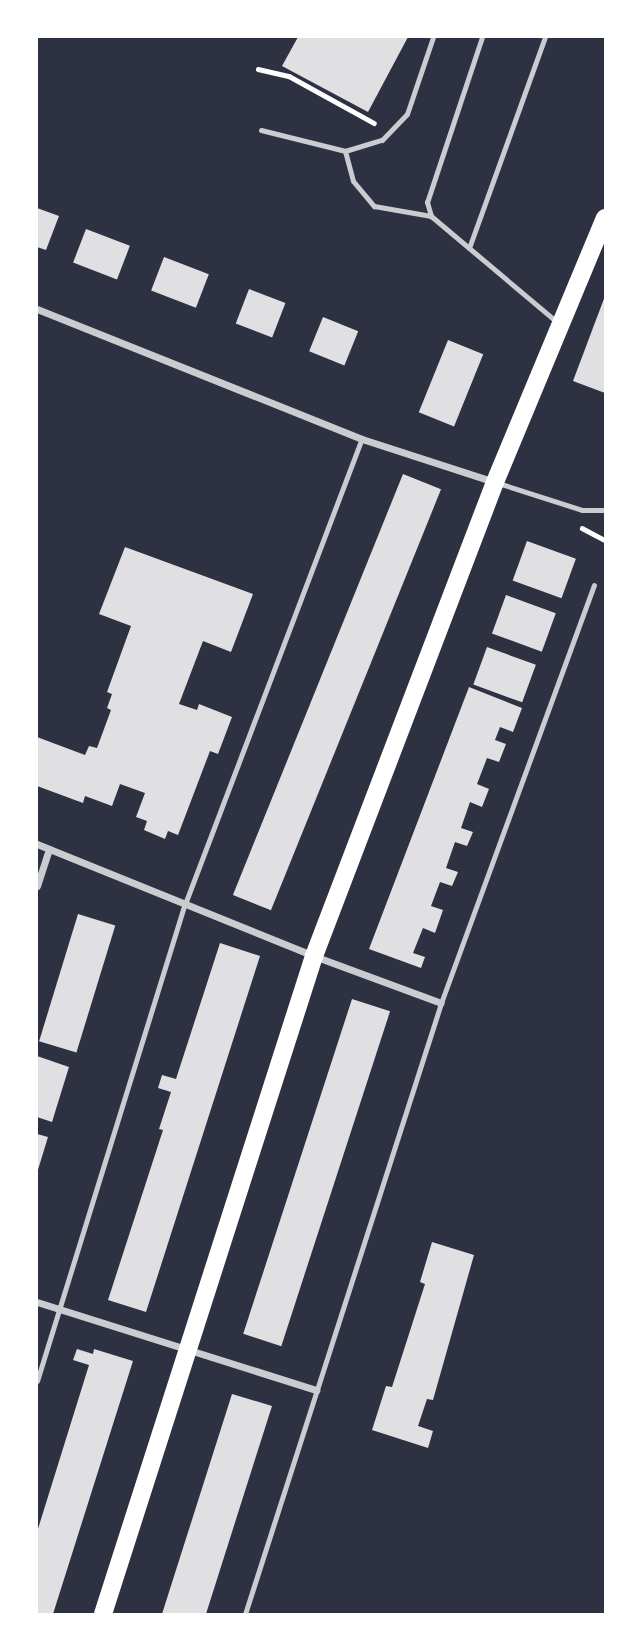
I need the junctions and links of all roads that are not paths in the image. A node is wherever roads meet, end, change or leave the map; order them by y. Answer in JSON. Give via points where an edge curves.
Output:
{"nodes":[{"id":1,"x":433,"y":37,"type":"edge"},
{"id":2,"x":482,"y":37,"type":"edge"},
{"id":3,"x":545,"y":37,"type":"edge"},
{"id":4,"x":261,"y":130,"type":"dead end"},
{"id":5,"x":345,"y":151,"type":"junction"},
{"id":6,"x":431,"y":216,"type":"junction"},
{"id":7,"x":605,"y":218,"type":"edge"},
{"id":8,"x":469,"y":248,"type":"junction"},
{"id":9,"x":37,"y":309,"type":"edge"},
{"id":10,"x":561,"y":325,"type":"junction"},
{"id":11,"x":362,"y":439,"type":"junction"},
{"id":12,"x":495,"y":482,"type":"junction"},
{"id":13,"x":605,"y":510,"type":"edge"},
{"id":14,"x":594,"y":584,"type":"dead end"},
{"id":15,"x":37,"y":844,"type":"edge"},
{"id":16,"x":49,"y":849,"type":"junction"},
{"id":17,"x":37,"y":886,"type":"edge"},
{"id":18,"x":185,"y":904,"type":"junction"},
{"id":19,"x":314,"y":957,"type":"junction"},
{"id":20,"x":441,"y":1003,"type":"junction"},
{"id":21,"x":37,"y":1303,"type":"edge"},
{"id":22,"x":59,"y":1309,"type":"junction"},
{"id":23,"x":186,"y":1350,"type":"junction"},
{"id":24,"x":37,"y":1381,"type":"edge"},
{"id":25,"x":316,"y":1390,"type":"junction"},
{"id":26,"x":103,"y":1614,"type":"edge"},
{"id":27,"x":245,"y":1614,"type":"edge"}],
"edges":[{"from":1,"to":5,"type":"lane","via":[[407,114],[391,132],[364,148]]},
{"from":2,"to":6,"type":"lane","via":[[427,202]]},
{"from":3,"to":8,"type":"lane"},
{"from":4,"to":5,"type":"lane"},
{"from":5,"to":6,"type":"lane","via":[[353,181],[374,206]]},
{"from":6,"to":8,"type":"lane"},
{"from":7,"to":10,"type":"main road"},
{"from":8,"to":10,"type":"lane"},
{"from":9,"to":11,"type":"street"},
{"from":10,"to":12,"type":"main road"},
{"from":11,"to":12,"type":"street"},
{"from":11,"to":18,"type":"lane"},
{"from":12,"to":13,"type":"lane","via":[[582,510]]},
{"from":12,"to":19,"type":"main road"},
{"from":14,"to":20,"type":"lane"},
{"from":15,"to":16,"type":"street"},
{"from":16,"to":17,"type":"street"},
{"from":16,"to":18,"type":"street"},
{"from":18,"to":19,"type":"street"},
{"from":18,"to":22,"type":"lane"},
{"from":19,"to":20,"type":"street"},
{"from":19,"to":23,"type":"main road"},
{"from":20,"to":25,"type":"lane"},
{"from":21,"to":22,"type":"street"},
{"from":22,"to":23,"type":"street"},
{"from":22,"to":24,"type":"lane"},
{"from":23,"to":25,"type":"street"},
{"from":23,"to":26,"type":"main road"},
{"from":25,"to":27,"type":"lane"}]}
